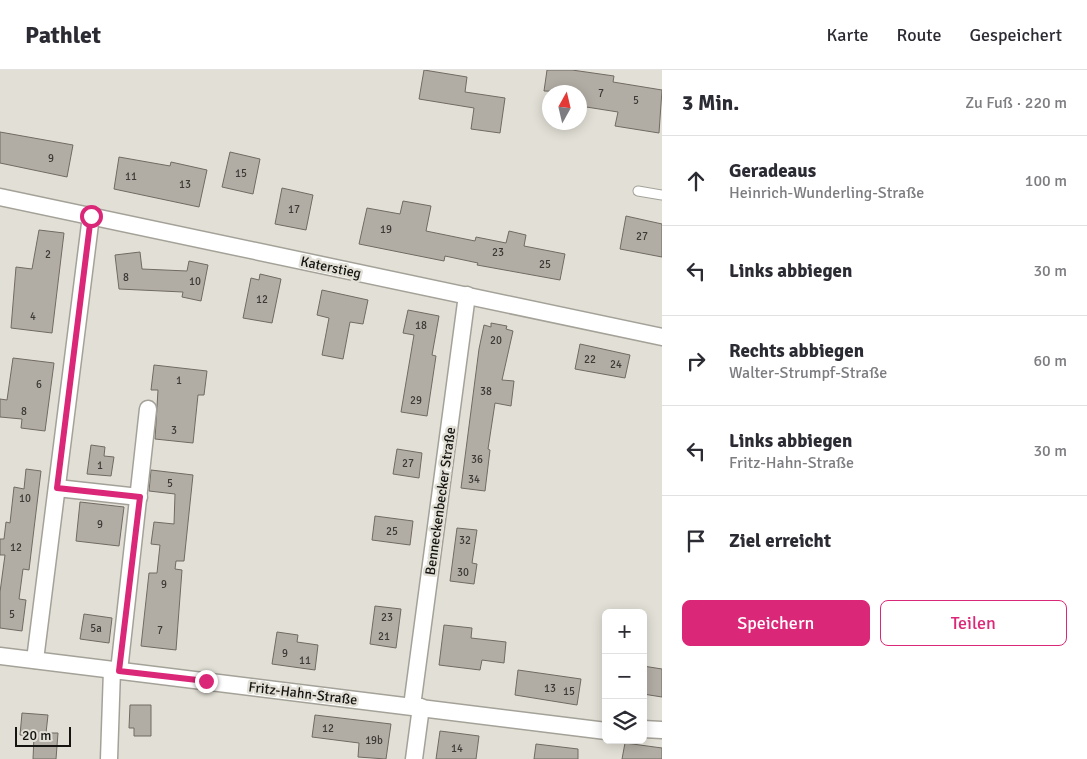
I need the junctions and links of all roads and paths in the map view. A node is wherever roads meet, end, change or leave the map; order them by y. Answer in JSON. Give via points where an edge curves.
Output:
{"nodes":[{"id":1,"x":638,"y":191,"type":"dead end"},
{"id":2,"x":662,"y":195,"type":"edge"},
{"id":3,"x":0,"y":197,"type":"edge"},
{"id":4,"x":91,"y":216,"type":"junction"},
{"id":5,"x":467,"y":295,"type":"junction"},
{"id":6,"x":662,"y":337,"type":"edge"},
{"id":7,"x":148,"y":409,"type":"dead end"},
{"id":8,"x":57,"y":488,"type":"junction"},
{"id":9,"x":140,"y":497,"type":"junction"},
{"id":10,"x":0,"y":656,"type":"edge"},
{"id":11,"x":35,"y":660,"type":"junction"},
{"id":12,"x":116,"y":670,"type":"junction"},
{"id":13,"x":417,"y":707,"type":"junction"},
{"id":14,"x":647,"y":729,"type":"edge"},
{"id":15,"x":602,"y":730,"type":"edge"},
{"id":16,"x":662,"y":730,"type":"edge"},
{"id":17,"x":110,"y":759,"type":"edge"},
{"id":18,"x":414,"y":759,"type":"edge"}],
"edges":[{"from":1,"to":2,"type":"lane"},
{"from":3,"to":4,"type":"street","name":"Katerstieg"},
{"from":4,"to":5,"type":"street","name":"Katerstieg"},
{"from":4,"to":8,"type":"street"},
{"from":5,"to":6,"type":"street","name":"Katerstieg"},
{"from":5,"to":13,"type":"street","name":"Benneckenbecker Straße"},
{"from":7,"to":9,"type":"street"},
{"from":8,"to":9,"type":"street"},
{"from":8,"to":11,"type":"street"},
{"from":9,"to":12,"type":"street"},
{"from":10,"to":11,"type":"street","name":"Fritz-Hahn-Straße"},
{"from":11,"to":12,"type":"street","name":"Fritz-Hahn-Straße"},
{"from":12,"to":13,"type":"street","name":"Fritz-Hahn-Straße"},
{"from":12,"to":17,"type":"street"},
{"from":13,"to":15,"type":"street","name":"Fritz-Hahn-Straße"},
{"from":13,"to":18,"type":"street","name":"Benneckenbecker Straße"},
{"from":14,"to":16,"type":"street"}]}
